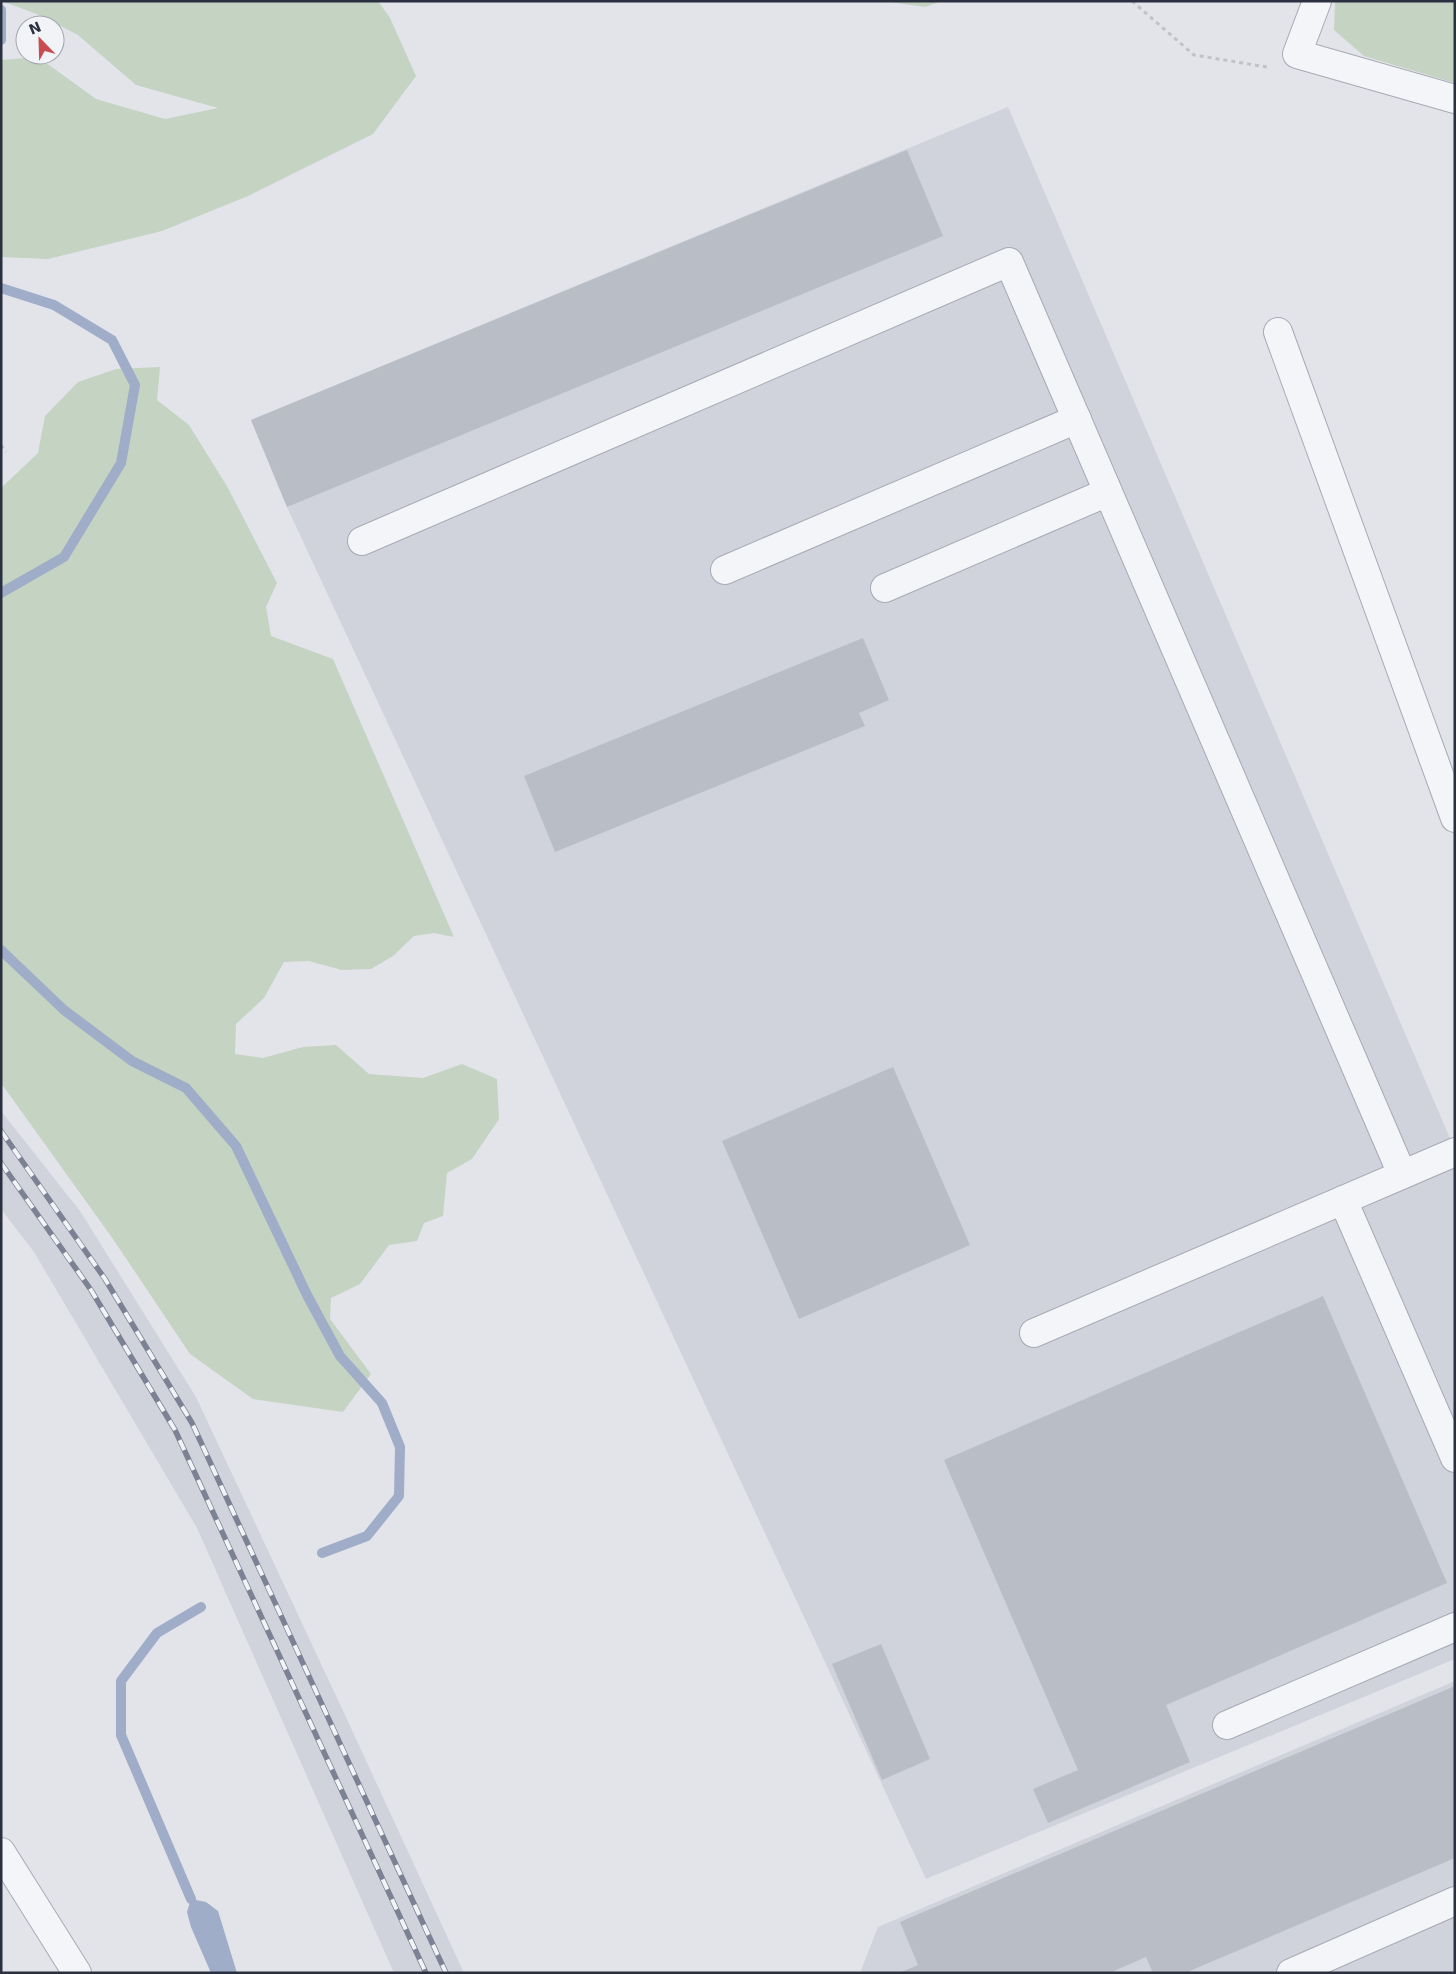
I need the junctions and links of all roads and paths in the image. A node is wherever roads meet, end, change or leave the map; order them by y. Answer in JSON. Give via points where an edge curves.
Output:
{"nodes":[{"id":1,"x":1132,"y":1,"type":"edge"},
{"id":2,"x":1317,"y":1,"type":"edge"},
{"id":3,"x":1297,"y":54,"type":"junction"},
{"id":4,"x":1455,"y":99,"type":"edge"},
{"id":5,"x":1278,"y":332,"type":"dead end"},
{"id":6,"x":1077,"y":419,"type":"junction"},
{"id":7,"x":1,"y":444,"type":"edge"},
{"id":8,"x":6,"y":452,"type":"dead end"},
{"id":9,"x":1108,"y":492,"type":"junction"},
{"id":10,"x":362,"y":541,"type":"dead end"},
{"id":11,"x":725,"y":570,"type":"dead end"},
{"id":12,"x":885,"y":588,"type":"dead end"},
{"id":13,"x":1455,"y":818,"type":"edge"},
{"id":14,"x":1455,"y":1152,"type":"edge"},
{"id":15,"x":1402,"y":1174,"type":"junction"},
{"id":16,"x":1343,"y":1200,"type":"junction"},
{"id":17,"x":1034,"y":1333,"type":"dead end"},
{"id":18,"x":1455,"y":1458,"type":"edge"},
{"id":19,"x":1455,"y":1627,"type":"edge"},
{"id":20,"x":1227,"y":1725,"type":"dead end"},
{"id":21,"x":1,"y":1852,"type":"edge"},
{"id":22,"x":1455,"y":1901,"type":"edge"},
{"id":23,"x":77,"y":1973,"type":"edge"},
{"id":24,"x":1291,"y":1973,"type":"edge"}],
"edges":[{"from":1,"to":3,"type":"path","via":[[1194,55],[1267,67]]},
{"from":2,"to":3,"type":"street"},
{"from":3,"to":4,"type":"street"},
{"from":5,"to":13,"type":"street"},
{"from":6,"to":9,"type":"street"},
{"from":6,"to":10,"type":"street","via":[[1009,262]]},
{"from":6,"to":11,"type":"street"},
{"from":7,"to":8,"type":"path"},
{"from":9,"to":12,"type":"street"},
{"from":9,"to":15,"type":"street"},
{"from":14,"to":15,"type":"street"},
{"from":15,"to":16,"type":"street"},
{"from":16,"to":17,"type":"street"},
{"from":16,"to":18,"type":"street"},
{"from":19,"to":20,"type":"street"},
{"from":21,"to":23,"type":"street"},
{"from":22,"to":24,"type":"street"}]}
